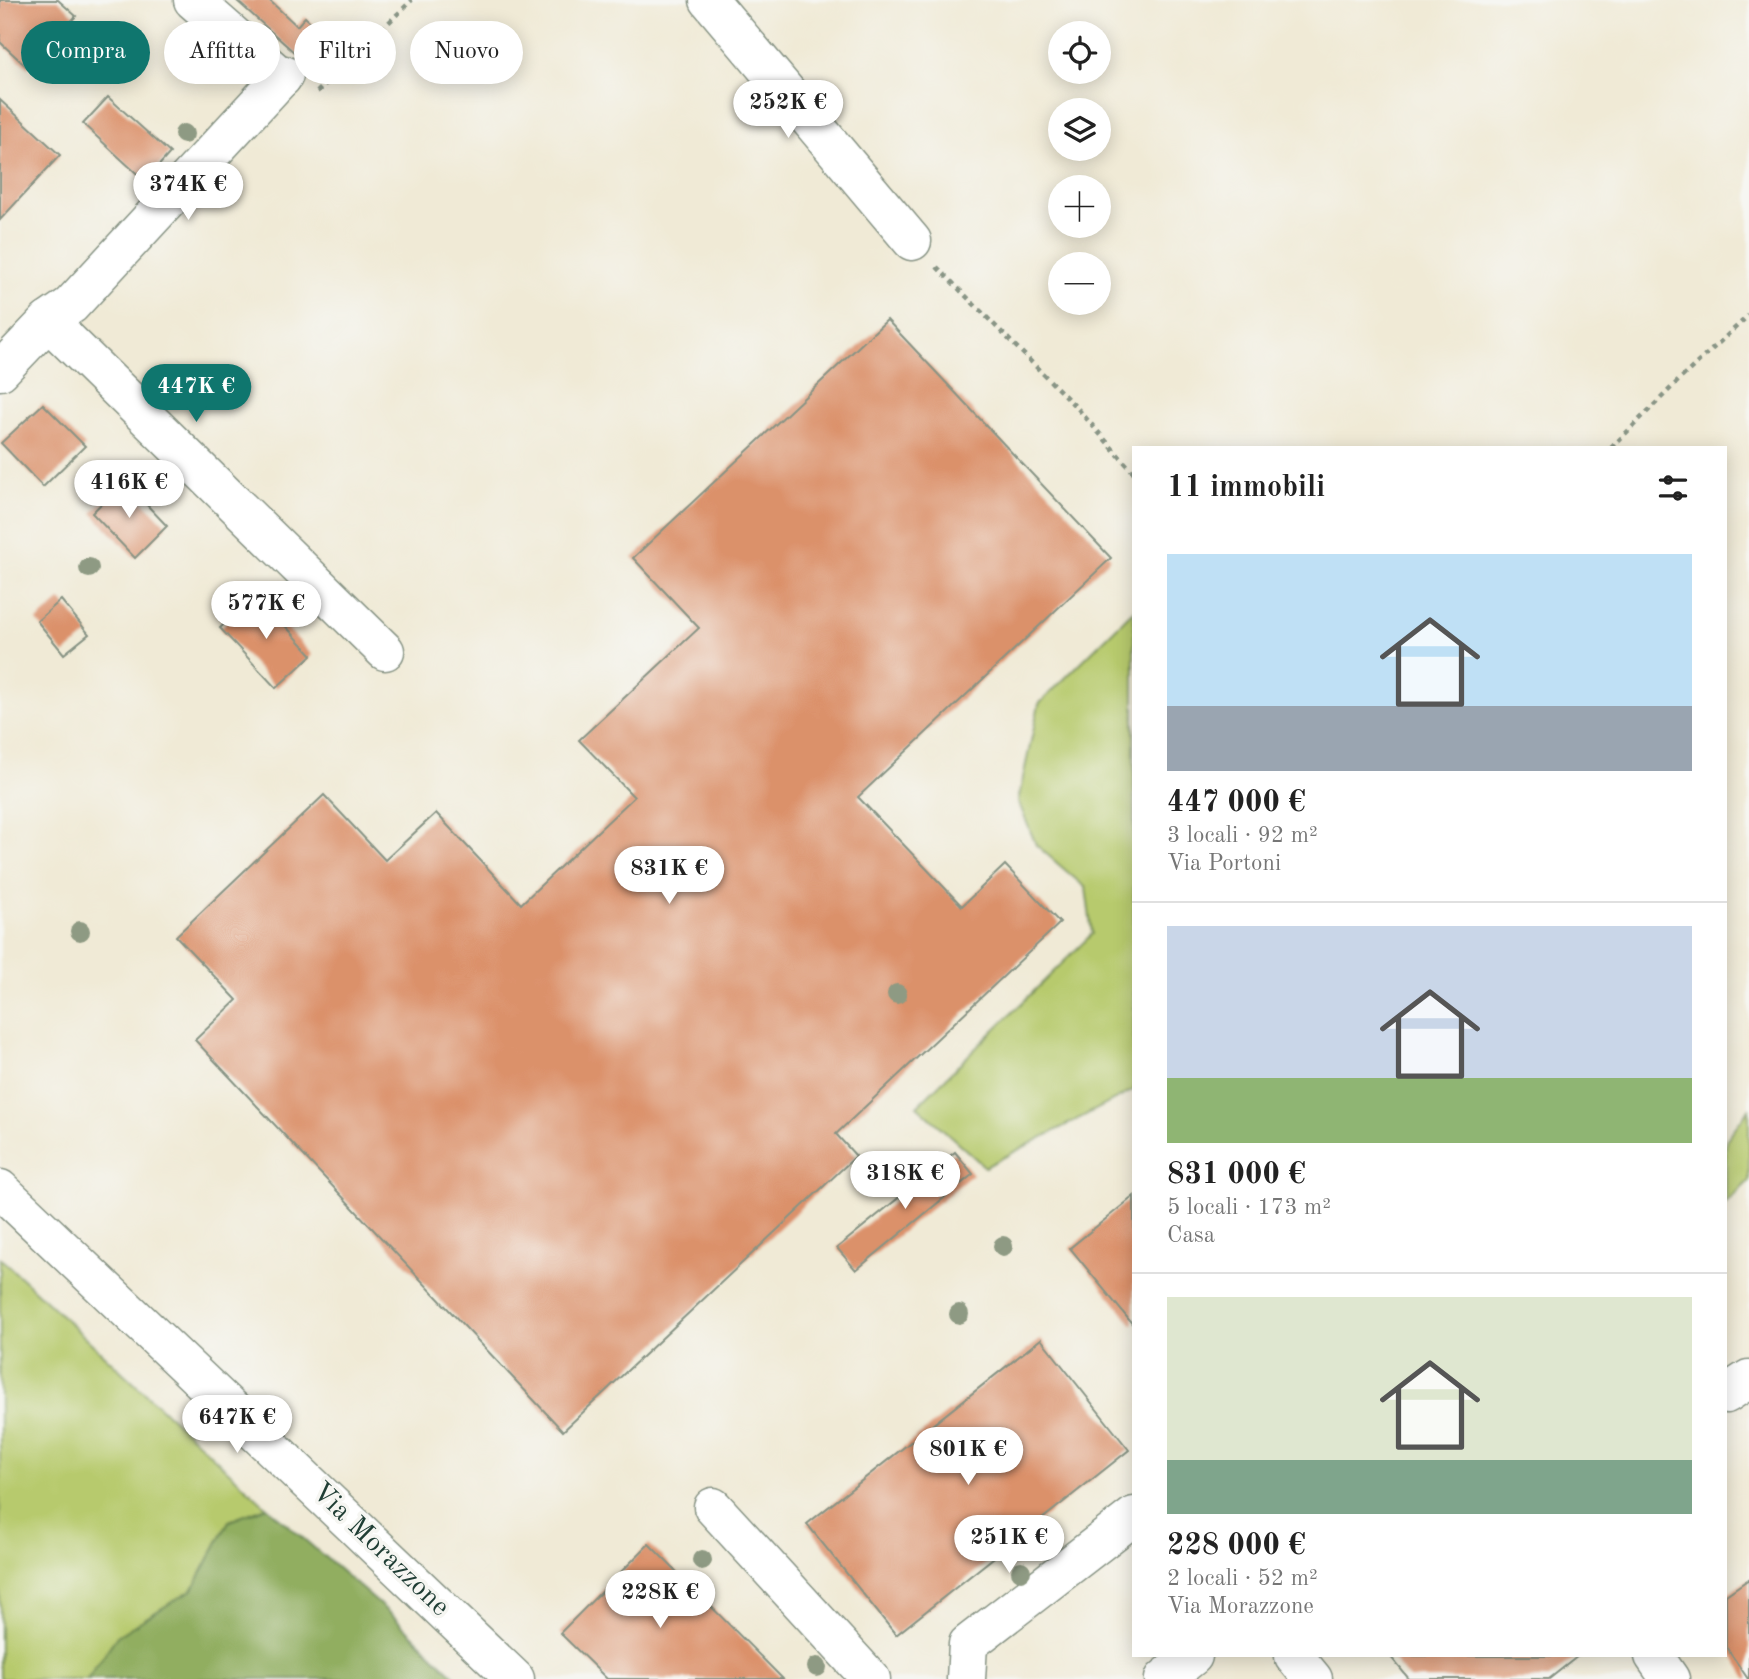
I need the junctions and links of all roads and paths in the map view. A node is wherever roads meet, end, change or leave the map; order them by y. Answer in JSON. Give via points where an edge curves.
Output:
{"nodes":[{"id":1,"x":193,"y":0,"type":"edge"},
{"id":2,"x":709,"y":0,"type":"edge"},
{"id":3,"x":912,"y":241,"type":"joint"},
{"id":4,"x":1749,"y":315,"type":"edge"},
{"id":5,"x":48,"y":321,"type":"junction"},
{"id":6,"x":0,"y":371,"type":"edge"},
{"id":7,"x":1613,"y":446,"type":"edge"},
{"id":8,"x":1132,"y":471,"type":"edge"},
{"id":9,"x":385,"y":651,"type":"dead end"},
{"id":10,"x":0,"y":1189,"type":"edge"},
{"id":11,"x":1749,"y":1379,"type":"edge"},
{"id":12,"x":1727,"y":1393,"type":"edge"},
{"id":13,"x":713,"y":1507,"type":"dead end"},
{"id":14,"x":1132,"y":1518,"type":"edge"},
{"id":15,"x":1192,"y":1657,"type":"edge"},
{"id":16,"x":1295,"y":1657,"type":"edge"},
{"id":17,"x":1655,"y":1657,"type":"edge"},
{"id":18,"x":515,"y":1679,"type":"edge"},
{"id":19,"x":871,"y":1679,"type":"edge"},
{"id":20,"x":966,"y":1679,"type":"edge"},
{"id":21,"x":1164,"y":1679,"type":"edge"},
{"id":22,"x":1313,"y":1679,"type":"edge"},
{"id":23,"x":1670,"y":1679,"type":"edge"}],
"edges":[{"from":1,"to":5,"type":"street","via":[[283,77],[71,305]]},
{"from":2,"to":3,"type":"street"},
{"from":3,"to":8,"type":"path","via":[[1079,410]]},
{"from":4,"to":7,"type":"path"},
{"from":5,"to":6,"type":"street"},
{"from":5,"to":9,"type":"street"},
{"from":10,"to":18,"type":"street","name":"Via Morazzone"},
{"from":11,"to":12,"type":"street"},
{"from":13,"to":19,"type":"street"},
{"from":14,"to":20,"type":"street","via":[[968,1644]]},
{"from":15,"to":21,"type":"street"},
{"from":16,"to":22,"type":"street"},
{"from":17,"to":23,"type":"street"}]}
